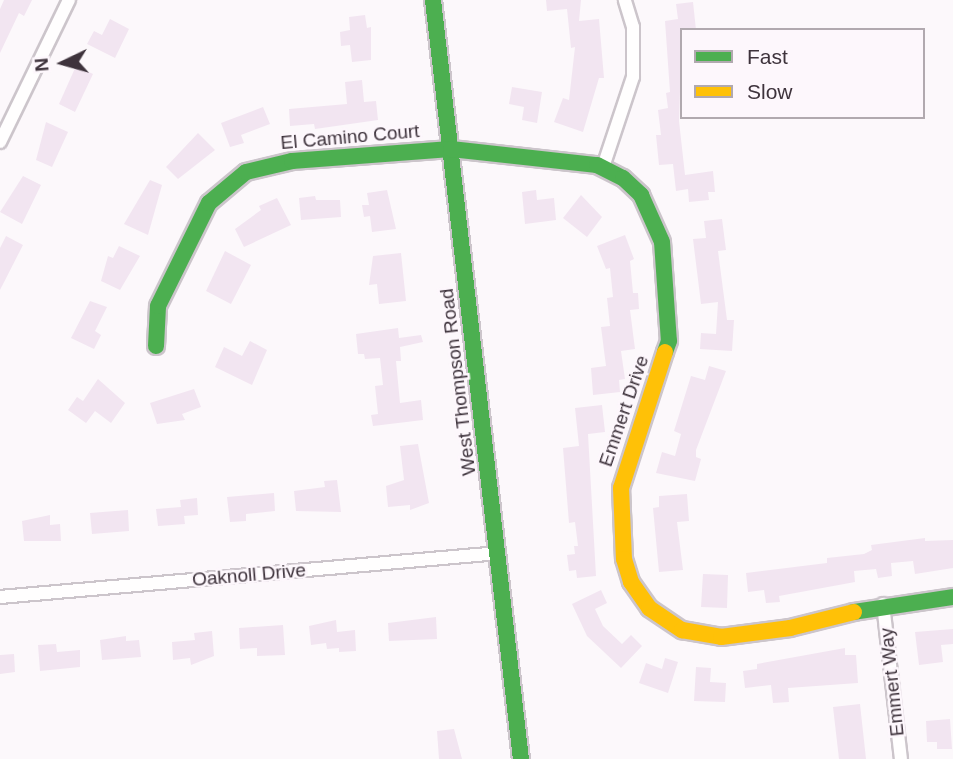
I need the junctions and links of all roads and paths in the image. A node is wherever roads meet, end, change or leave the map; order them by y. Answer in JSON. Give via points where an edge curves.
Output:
{"nodes":[{"id":1,"x":69,"y":0,"type":"edge"},
{"id":2,"x":433,"y":0,"type":"edge"},
{"id":3,"x":625,"y":0,"type":"edge"},
{"id":4,"x":0,"y":142,"type":"edge"},
{"id":5,"x":451,"y":149,"type":"junction"},
{"id":6,"x":603,"y":167,"type":"junction"},
{"id":7,"x":156,"y":346,"type":"dead end"},
{"id":8,"x":499,"y":553,"type":"junction"},
{"id":9,"x":0,"y":597,"type":"edge"},
{"id":10,"x":953,"y":597,"type":"edge"},
{"id":11,"x":883,"y":604,"type":"junction"},
{"id":12,"x":521,"y":759,"type":"edge"},
{"id":13,"x":901,"y":759,"type":"edge"}],
"edges":[{"from":1,"to":4,"type":"street"},
{"from":2,"to":5,"type":"street","name":"West Thompson Road"},
{"from":3,"to":6,"type":"street","via":[[633,27],[633,77]]},
{"from":5,"to":6,"type":"street","name":"Emmert Drive"},
{"from":5,"to":7,"type":"street","name":"El Camino Court","via":[[292,162],[246,172],[209,203],[158,306]]},
{"from":5,"to":8,"type":"street","name":"West Thompson Road"},
{"from":6,"to":11,"type":"street","name":"Emmert Drive","via":[[628,182],[653,213],[662,242],[670,318],[665,356],[621,488],[624,559],[637,593],[670,625],[715,637],[790,628]]},
{"from":8,"to":9,"type":"street","name":"Oaknoll Drive"},
{"from":8,"to":12,"type":"street","name":"West Thompson Road"},
{"from":10,"to":11,"type":"street","name":"Emmert Drive"},
{"from":11,"to":13,"type":"street","name":"Emmert Way"}]}
